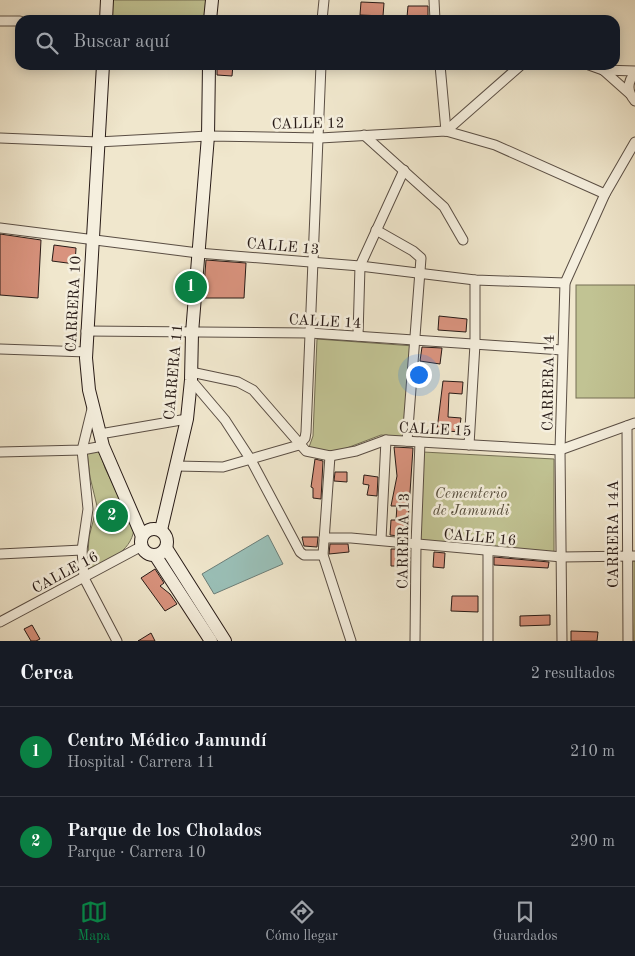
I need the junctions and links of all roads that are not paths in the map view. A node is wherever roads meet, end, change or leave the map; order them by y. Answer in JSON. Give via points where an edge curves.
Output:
{"nodes":[{"id":1,"x":107,"y":0,"type":"edge"},
{"id":2,"x":212,"y":0,"type":"edge"},
{"id":3,"x":324,"y":0,"type":"edge"},
{"id":4,"x":434,"y":0,"type":"edge"},
{"id":5,"x":106,"y":15,"type":"edge"},
{"id":6,"x":210,"y":15,"type":"edge"},
{"id":7,"x":322,"y":15,"type":"edge"},
{"id":8,"x":435,"y":15,"type":"edge"},
{"id":9,"x":0,"y":21,"type":"edge"},
{"id":10,"x":15,"y":21,"type":"edge"},
{"id":11,"x":103,"y":70,"type":"edge"},
{"id":12,"x":209,"y":70,"type":"edge"},
{"id":13,"x":321,"y":70,"type":"edge"},
{"id":14,"x":440,"y":70,"type":"edge"},
{"id":15,"x":515,"y":70,"type":"edge"},
{"id":16,"x":604,"y":70,"type":"joint"},
{"id":17,"x":635,"y":72,"type":"edge"},
{"id":18,"x":632,"y":98,"type":"edge"},
{"id":19,"x":446,"y":131,"type":"junction"},
{"id":20,"x":364,"y":135,"type":"junction"},
{"id":21,"x":208,"y":136,"type":"junction"},
{"id":22,"x":0,"y":138,"type":"edge"},
{"id":23,"x":320,"y":138,"type":"junction"},
{"id":24,"x":98,"y":142,"type":"junction"},
{"id":25,"x":635,"y":142,"type":"edge"},
{"id":26,"x":404,"y":170,"type":"junction"},
{"id":27,"x":605,"y":194,"type":"junction"},
{"id":28,"x":0,"y":228,"type":"edge"},
{"id":29,"x":376,"y":230,"type":"junction"},
{"id":30,"x":93,"y":240,"type":"junction"},
{"id":31,"x":463,"y":240,"type":"dead end"},
{"id":32,"x":198,"y":253,"type":"junction"},
{"id":33,"x":312,"y":262,"type":"junction"},
{"id":34,"x":360,"y":266,"type":"junction"},
{"id":35,"x":421,"y":274,"type":"junction"},
{"id":36,"x":475,"y":280,"type":"junction"},
{"id":37,"x":565,"y":283,"type":"junction"},
{"id":38,"x":86,"y":331,"type":"junction"},
{"id":39,"x":192,"y":333,"type":"junction"},
{"id":40,"x":310,"y":333,"type":"junction"},
{"id":41,"x":358,"y":336,"type":"junction"},
{"id":42,"x":416,"y":338,"type":"junction"},
{"id":43,"x":475,"y":344,"type":"junction"},
{"id":44,"x":0,"y":349,"type":"edge"},
{"id":45,"x":562,"y":350,"type":"junction"},
{"id":46,"x":87,"y":352,"type":"junction"},
{"id":47,"x":191,"y":376,"type":"junction"},
{"id":48,"x":93,"y":404,"type":"junction"},
{"id":49,"x":187,"y":419,"type":"junction"},
{"id":50,"x":631,"y":425,"type":"edge"},
{"id":51,"x":101,"y":440,"type":"junction"},
{"id":52,"x":386,"y":440,"type":"junction"},
{"id":53,"x":407,"y":441,"type":"junction"},
{"id":54,"x":420,"y":442,"type":"junction"},
{"id":55,"x":299,"y":445,"type":"junction"},
{"id":56,"x":469,"y":445,"type":"junction"},
{"id":57,"x":82,"y":450,"type":"junction"},
{"id":58,"x":560,"y":450,"type":"junction"},
{"id":59,"x":0,"y":452,"type":"edge"},
{"id":60,"x":330,"y":456,"type":"junction"},
{"id":61,"x":251,"y":460,"type":"junction"},
{"id":62,"x":176,"y":466,"type":"junction"},
{"id":63,"x":162,"y":530,"type":"junction"},
{"id":64,"x":324,"y":538,"type":"junction"},
{"id":65,"x":381,"y":540,"type":"junction"},
{"id":66,"x":142,"y":541,"type":"junction"},
{"id":67,"x":416,"y":545,"type":"junction"},
{"id":68,"x":82,"y":550,"type":"junction"},
{"id":69,"x":160,"y":551,"type":"junction"},
{"id":70,"x":488,"y":552,"type":"junction"},
{"id":71,"x":0,"y":554,"type":"edge"},
{"id":72,"x":323,"y":555,"type":"junction"},
{"id":73,"x":631,"y":556,"type":"edge"},
{"id":74,"x":562,"y":557,"type":"junction"},
{"id":75,"x":84,"y":578,"type":"junction"},
{"id":76,"x":0,"y":622,"type":"edge"},
{"id":77,"x":117,"y":641,"type":"edge"},
{"id":78,"x":211,"y":641,"type":"edge"},
{"id":79,"x":225,"y":641,"type":"edge"},
{"id":80,"x":351,"y":641,"type":"edge"},
{"id":81,"x":415,"y":641,"type":"edge"},
{"id":82,"x":488,"y":641,"type":"edge"},
{"id":83,"x":562,"y":641,"type":"edge"},
{"id":84,"x":628,"y":641,"type":"edge"}],
"edges":[{"from":1,"to":5,"type":"main road"},
{"from":2,"to":6,"type":"main road"},
{"from":3,"to":7,"type":"street"},
{"from":4,"to":8,"type":"street"},
{"from":9,"to":10,"type":"street"},
{"from":11,"to":24,"type":"main road","name":"CARRERA 10"},
{"from":12,"to":21,"type":"main road","name":"CARRERA 11"},
{"from":13,"to":23,"type":"street"},
{"from":14,"to":19,"type":"street"},
{"from":15,"to":19,"type":"street"},
{"from":16,"to":17,"type":"street"},
{"from":16,"to":18,"type":"street"},
{"from":17,"to":18,"type":"street","via":[[629,81]]},
{"from":19,"to":20,"type":"street","name":"CALLE 12"},
{"from":19,"to":27,"type":"street","name":"CALLE 12","via":[[495,144]]},
{"from":20,"to":23,"type":"street","name":"CALLE 12"},
{"from":20,"to":26,"type":"street"},
{"from":21,"to":23,"type":"street","name":"CALLE 12"},
{"from":21,"to":24,"type":"street","name":"CALLE 12"},
{"from":21,"to":32,"type":"main road","name":"CARRERA 11"},
{"from":22,"to":24,"type":"street","name":"CALLE 12"},
{"from":23,"to":33,"type":"street"},
{"from":24,"to":30,"type":"main road","name":"CARRERA 10"},
{"from":25,"to":27,"type":"street","name":"CARRERA 14"},
{"from":26,"to":29,"type":"street"},
{"from":26,"to":31,"type":"street","via":[[444,207]]},
{"from":27,"to":37,"type":"street","name":"CARRERA 14"},
{"from":28,"to":30,"type":"street","name":"CALLE 13"},
{"from":29,"to":34,"type":"street"},
{"from":29,"to":35,"type":"street","via":[[417,255]]},
{"from":30,"to":32,"type":"street","name":"CALLE 13"},
{"from":30,"to":38,"type":"main road","name":"CARRERA 10"},
{"from":32,"to":33,"type":"street","name":"CALLE 13"},
{"from":32,"to":39,"type":"main road","name":"CARRERA 11"},
{"from":33,"to":34,"type":"street","name":"CALLE 13"},
{"from":33,"to":40,"type":"street"},
{"from":34,"to":35,"type":"street","name":"CALLE 13"},
{"from":34,"to":41,"type":"street"},
{"from":35,"to":36,"type":"street","name":"CALLE 13"},
{"from":35,"to":42,"type":"street"},
{"from":36,"to":37,"type":"street","name":"CALLE 13"},
{"from":36,"to":43,"type":"street"},
{"from":37,"to":45,"type":"street","name":"CARRERA 14"},
{"from":38,"to":39,"type":"street","name":"CALLE 14"},
{"from":38,"to":46,"type":"main road","name":"CARRERA 10"},
{"from":39,"to":40,"type":"street","name":"CALLE 14"},
{"from":39,"to":47,"type":"main road","name":"CARRERA 11"},
{"from":40,"to":41,"type":"street","name":"CALLE 14"},
{"from":40,"to":55,"type":"street","via":[[306,432]]},
{"from":41,"to":42,"type":"street","name":"CALLE 14"},
{"from":42,"to":43,"type":"street","name":"CALLE 14"},
{"from":42,"to":53,"type":"street"},
{"from":43,"to":45,"type":"street","name":"CALLE 14"},
{"from":43,"to":56,"type":"street"},
{"from":44,"to":46,"type":"street"},
{"from":45,"to":58,"type":"street","name":"CARRERA 14"},
{"from":46,"to":48,"type":"main road","name":"CARRERA 10"},
{"from":47,"to":49,"type":"main road","name":"CARRERA 11"},
{"from":47,"to":55,"type":"street","via":[[238,382],[253,390]]},
{"from":47,"to":61,"type":"street"},
{"from":48,"to":51,"type":"main road","name":"CARRERA 10"},
{"from":48,"to":57,"type":"street"},
{"from":49,"to":51,"type":"street"},
{"from":49,"to":62,"type":"main road","name":"CARRERA 11"},
{"from":50,"to":58,"type":"street","name":"CALLE 15"},
{"from":50,"to":73,"type":"street","name":"CARRERA 14A"},
{"from":51,"to":57,"type":"street"},
{"from":51,"to":66,"type":"main road","name":"CARRERA 10"},
{"from":52,"to":53,"type":"street","name":"CALLE 15"},
{"from":52,"to":60,"type":"street","name":"CALLE 15"},
{"from":52,"to":65,"type":"street"},
{"from":53,"to":54,"type":"street","name":"CALLE 15"},
{"from":54,"to":56,"type":"street","name":"CALLE 15"},
{"from":54,"to":67,"type":"street","name":"CARRERA 13"},
{"from":55,"to":60,"type":"street","name":"CALLE 15","via":[[306,451]]},
{"from":55,"to":61,"type":"street"},
{"from":56,"to":58,"type":"street","name":"CALLE 15"},
{"from":57,"to":59,"type":"street"},
{"from":57,"to":68,"type":"street","via":[[88,508]]},
{"from":58,"to":74,"type":"street","name":"CARRERA 14"},
{"from":60,"to":64,"type":"street"},
{"from":61,"to":62,"type":"street","via":[[222,467]]},
{"from":61,"to":72,"type":"street","via":[[304,555]]},
{"from":62,"to":63,"type":"main road","name":"CARRERA 11"},
{"from":63,"to":66,"type":"main road","via":[[150,529]]},
{"from":63,"to":69,"type":"main road","via":[[166,535]]},
{"from":64,"to":65,"type":"street","name":"CALLE 16"},
{"from":64,"to":72,"type":"street"},
{"from":65,"to":67,"type":"street","name":"CALLE 16"},
{"from":66,"to":69,"type":"main road","via":[[144,551]]},
{"from":66,"to":75,"type":"street","name":"CALLE 16"},
{"from":67,"to":70,"type":"street","name":"CALLE 16"},
{"from":67,"to":81,"type":"street","name":"CARRERA 13"},
{"from":68,"to":71,"type":"street"},
{"from":68,"to":75,"type":"street"},
{"from":69,"to":78,"type":"main road"},
{"from":69,"to":79,"type":"main road"},
{"from":70,"to":74,"type":"street","name":"CALLE 16"},
{"from":70,"to":82,"type":"street"},
{"from":72,"to":80,"type":"street"},
{"from":73,"to":74,"type":"street","name":"CALLE 16"},
{"from":73,"to":84,"type":"street","name":"CARRERA 14A"},
{"from":74,"to":83,"type":"street","name":"CARRERA 14"},
{"from":75,"to":76,"type":"street","name":"CALLE 16"},
{"from":75,"to":77,"type":"street"}]}
